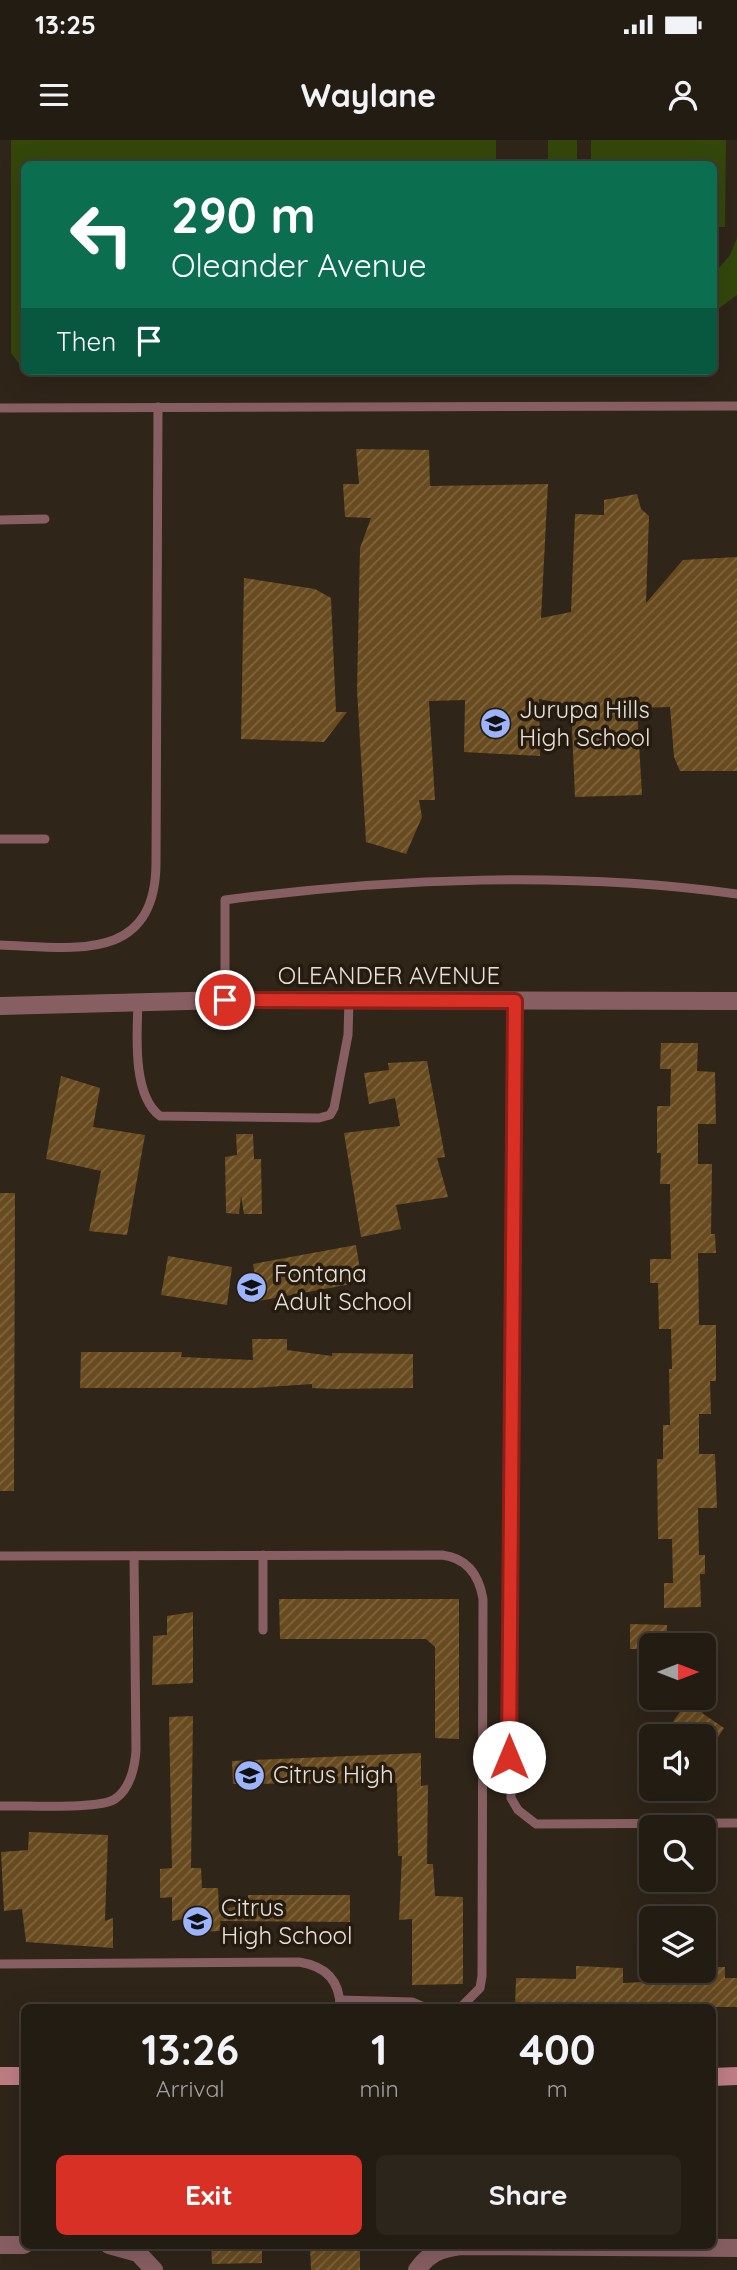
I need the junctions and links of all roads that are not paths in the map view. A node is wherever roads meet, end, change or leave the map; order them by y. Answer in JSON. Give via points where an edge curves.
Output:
{"nodes":[{"id":1,"x":737,"y":406,"type":"edge"},
{"id":2,"x":158,"y":407,"type":"junction"},
{"id":3,"x":0,"y":408,"type":"edge"},
{"id":4,"x":44,"y":519,"type":"dead end"},
{"id":5,"x":0,"y":520,"type":"edge"},
{"id":6,"x":0,"y":839,"type":"edge"},
{"id":7,"x":44,"y":839,"type":"dead end"},
{"id":8,"x":737,"y":894,"type":"edge"},
{"id":9,"x":0,"y":946,"type":"edge"},
{"id":10,"x":225,"y":1000,"type":"junction"},
{"id":11,"x":349,"y":1000,"type":"junction"},
{"id":12,"x":515,"y":1001,"type":"junction"},
{"id":13,"x":737,"y":1001,"type":"edge"},
{"id":14,"x":138,"y":1002,"type":"junction"},
{"id":15,"x":0,"y":1006,"type":"edge"},
{"id":16,"x":264,"y":1555,"type":"junction"},
{"id":17,"x":0,"y":1556,"type":"edge"},
{"id":18,"x":134,"y":1556,"type":"junction"},
{"id":19,"x":264,"y":1630,"type":"dead end"},
{"id":20,"x":0,"y":1806,"type":"edge"},
{"id":21,"x":737,"y":1823,"type":"edge"},
{"id":22,"x":0,"y":1964,"type":"edge"},
{"id":23,"x":340,"y":2004,"type":"edge"},
{"id":24,"x":417,"y":2004,"type":"edge"},
{"id":25,"x":464,"y":2004,"type":"edge"},
{"id":26,"x":0,"y":2076,"type":"edge"},
{"id":27,"x":21,"y":2076,"type":"edge"},
{"id":28,"x":716,"y":2077,"type":"edge"},
{"id":29,"x":737,"y":2077,"type":"edge"},
{"id":30,"x":0,"y":2245,"type":"edge"},
{"id":31,"x":21,"y":2245,"type":"edge"},
{"id":32,"x":716,"y":2247,"type":"edge"},
{"id":33,"x":737,"y":2248,"type":"edge"},
{"id":34,"x":124,"y":2249,"type":"edge"},
{"id":35,"x":440,"y":2249,"type":"edge"},
{"id":36,"x":422,"y":2263,"type":"edge"},
{"id":37,"x":153,"y":2267,"type":"edge"}],
"edges":[{"from":1,"to":2,"type":"lane"},
{"from":2,"to":3,"type":"lane"},
{"from":2,"to":9,"type":"lane","via":[[156,884],[152,898],[131,930],[104,946]]},
{"from":4,"to":5,"type":"lane"},
{"from":6,"to":7,"type":"lane"},
{"from":8,"to":10,"type":"lane","via":[[477,882],[339,888],[225,900]]},
{"from":10,"to":11,"type":"street","name":"OLEANDER AVENUE"},
{"from":10,"to":14,"type":"street","name":"OLEANDER AVENUE"},
{"from":11,"to":12,"type":"street","name":"OLEANDER AVENUE"},
{"from":11,"to":14,"type":"lane","via":[[348,1035],[334,1108],[330,1115],[319,1118],[160,1116],[147,1104],[142,1084]]},
{"from":12,"to":13,"type":"street","name":"OLEANDER AVENUE"},
{"from":12,"to":21,"type":"lane","via":[[512,1798],[518,1810],[536,1824]]},
{"from":14,"to":15,"type":"street","name":"OLEANDER AVENUE"},
{"from":16,"to":18,"type":"lane"},
{"from":16,"to":19,"type":"lane"},
{"from":16,"to":25,"type":"lane","via":[[442,1555],[461,1560],[477,1577],[483,1599],[482,1976],[480,1988]]},
{"from":17,"to":18,"type":"lane"},
{"from":18,"to":20,"type":"lane","via":[[136,1750],[124,1790],[107,1803]]},
{"from":22,"to":23,"type":"lane","via":[[299,1962],[325,1970],[335,1982]]},
{"from":23,"to":24,"type":"lane"},
{"from":26,"to":27,"type":"street"},
{"from":28,"to":29,"type":"street"},
{"from":30,"to":31,"type":"street"},
{"from":32,"to":33,"type":"street"},
{"from":34,"to":37,"type":"street","via":[[138,2253]]},
{"from":35,"to":36,"type":"street"}]}
